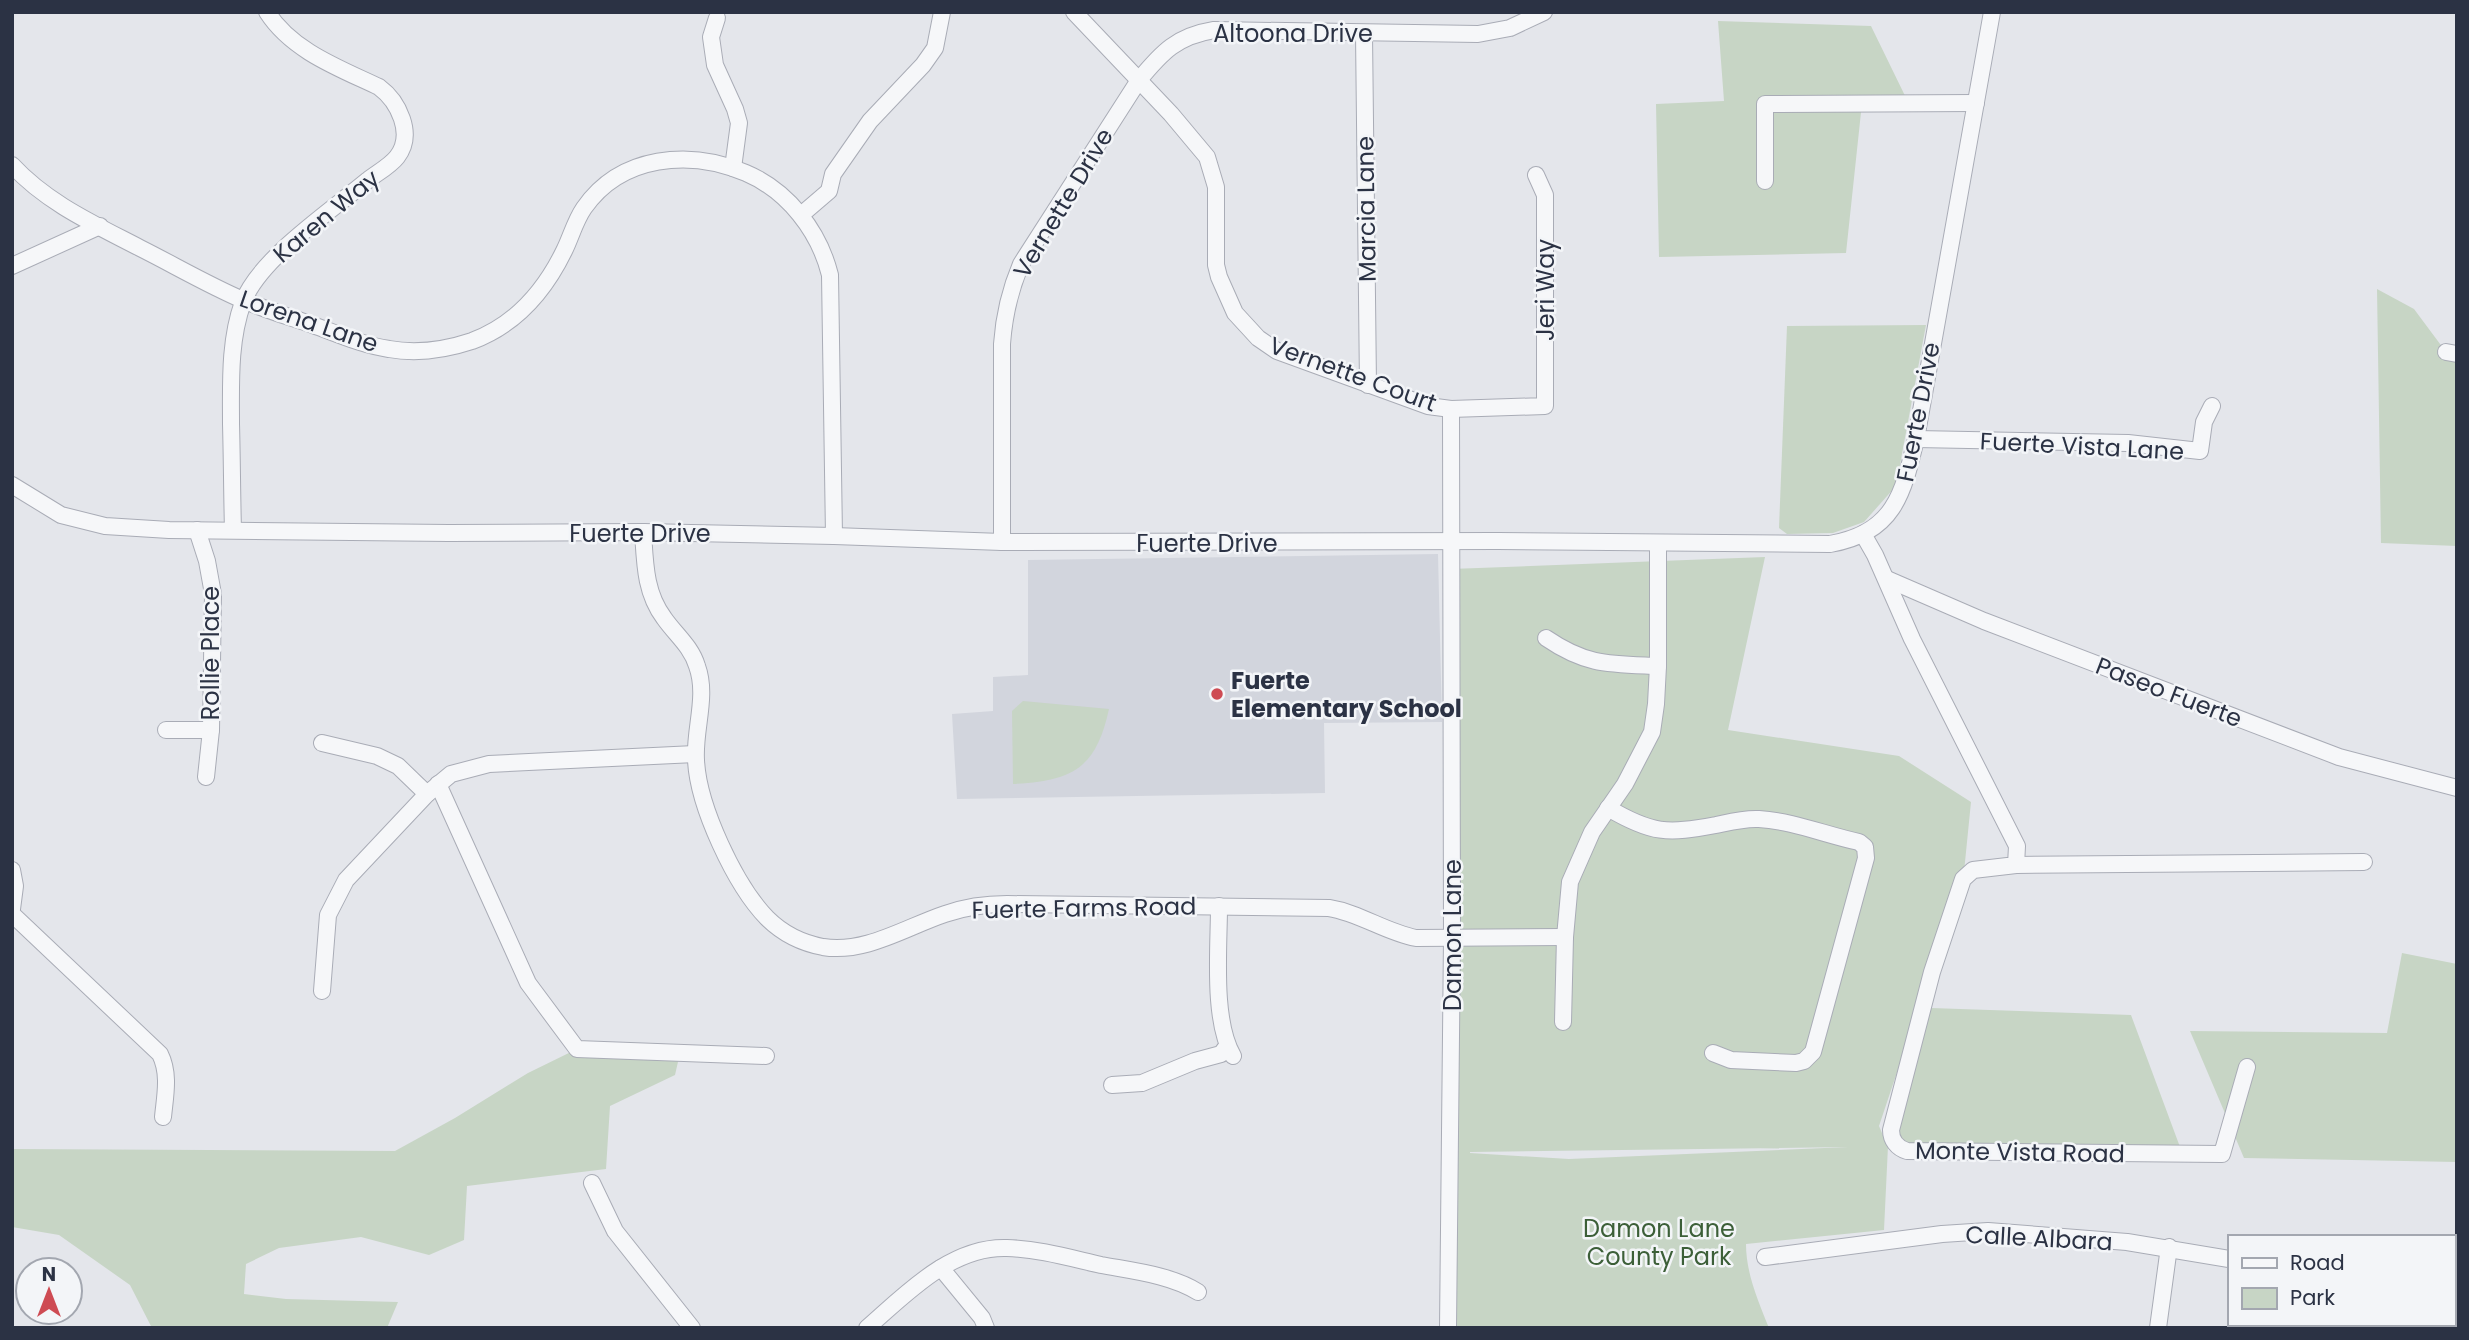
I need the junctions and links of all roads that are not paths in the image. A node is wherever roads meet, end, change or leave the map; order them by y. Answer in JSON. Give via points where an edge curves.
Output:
{"nodes":[{"id":1,"x":267,"y":12,"type":"edge"},
{"id":2,"x":942,"y":12,"type":"edge"},
{"id":3,"x":1074,"y":12,"type":"edge"},
{"id":4,"x":1544,"y":12,"type":"edge"},
{"id":5,"x":1992,"y":12,"type":"edge"},
{"id":6,"x":717,"y":19,"type":"dead end"},
{"id":7,"x":1364,"y":34,"type":"junction"},
{"id":8,"x":1139,"y":80,"type":"junction"},
{"id":9,"x":1976,"y":103,"type":"junction"},
{"id":10,"x":12,"y":164,"type":"edge"},
{"id":11,"x":733,"y":168,"type":"junction"},
{"id":12,"x":1536,"y":175,"type":"dead end"},
{"id":13,"x":1765,"y":181,"type":"dead end"},
{"id":14,"x":800,"y":215,"type":"junction"},
{"id":15,"x":100,"y":226,"type":"junction"},
{"id":16,"x":12,"y":266,"type":"edge"},
{"id":17,"x":244,"y":300,"type":"junction"},
{"id":18,"x":1368,"y":385,"type":"junction"},
{"id":19,"x":1545,"y":406,"type":"joint"},
{"id":20,"x":2212,"y":406,"type":"dead end"},
{"id":21,"x":1451,"y":409,"type":"junction"},
{"id":22,"x":1916,"y":439,"type":"junction"},
{"id":23,"x":12,"y":485,"type":"edge"},
{"id":24,"x":197,"y":530,"type":"junction"},
{"id":25,"x":233,"y":530,"type":"junction"},
{"id":26,"x":643,"y":532,"type":"junction"},
{"id":27,"x":1863,"y":534,"type":"junction"},
{"id":28,"x":834,"y":536,"type":"junction"},
{"id":29,"x":1452,"y":541,"type":"junction"},
{"id":30,"x":1002,"y":542,"type":"junction"},
{"id":31,"x":1658,"y":543,"type":"junction"},
{"id":32,"x":1887,"y":579,"type":"junction"},
{"id":33,"x":1546,"y":638,"type":"dead end"},
{"id":34,"x":1658,"y":666,"type":"junction"},
{"id":35,"x":166,"y":730,"type":"dead end"},
{"id":36,"x":211,"y":730,"type":"junction"},
{"id":37,"x":322,"y":743,"type":"dead end"},
{"id":38,"x":695,"y":754,"type":"junction"},
{"id":39,"x":206,"y":777,"type":"dead end"},
{"id":40,"x":2457,"y":788,"type":"edge"},
{"id":41,"x":433,"y":789,"type":"junction"},
{"id":42,"x":1608,"y":808,"type":"junction"},
{"id":43,"x":2364,"y":862,"type":"dead end"},
{"id":44,"x":2017,"y":865,"type":"junction"},
{"id":45,"x":12,"y":870,"type":"edge"},
{"id":46,"x":1219,"y":906,"type":"junction"},
{"id":47,"x":12,"y":909,"type":"edge"},
{"id":48,"x":12,"y":915,"type":"edge"},
{"id":49,"x":1565,"y":937,"type":"junction"},
{"id":50,"x":1452,"y":938,"type":"junction"},
{"id":51,"x":322,"y":991,"type":"dead end"},
{"id":52,"x":1563,"y":1022,"type":"dead end"},
{"id":53,"x":1713,"y":1053,"type":"dead end"},
{"id":54,"x":766,"y":1056,"type":"dead end"},
{"id":55,"x":2247,"y":1067,"type":"dead end"},
{"id":56,"x":1112,"y":1086,"type":"dead end"},
{"id":57,"x":163,"y":1117,"type":"dead end"},
{"id":58,"x":592,"y":1183,"type":"dead end"},
{"id":59,"x":2169,"y":1247,"type":"junction"},
{"id":60,"x":1765,"y":1257,"type":"dead end"},
{"id":61,"x":2228,"y":1259,"type":"edge"},
{"id":62,"x":941,"y":1268,"type":"junction"},
{"id":63,"x":1198,"y":1292,"type":"dead end"},
{"id":64,"x":692,"y":1328,"type":"edge"},
{"id":65,"x":867,"y":1328,"type":"edge"},
{"id":66,"x":986,"y":1328,"type":"edge"},
{"id":67,"x":1448,"y":1328,"type":"edge"},
{"id":68,"x":2158,"y":1328,"type":"edge"}],
"edges":[{"from":1,"to":17,"type":"street","name":"Karen Way","via":[[303,48],[387,92],[400,110],[404,130],[398,156],[274,258]]},
{"from":2,"to":14,"type":"street","via":[[935,48],[870,121],[833,174],[829,191]]},
{"from":3,"to":8,"type":"street","name":"Vernette Court"},
{"from":4,"to":7,"type":"street","name":"Altoona Drive","via":[[1510,28],[1478,34]]},
{"from":5,"to":9,"type":"street","name":"Fuerte Drive"},
{"from":6,"to":11,"type":"street","via":[[711,37],[715,65],[739,123]]},
{"from":7,"to":8,"type":"street","name":"Altoona Drive","via":[[1203,32],[1163,52]]},
{"from":7,"to":18,"type":"street","name":"Marcia Lane"},
{"from":8,"to":18,"type":"street","name":"Vernette Court","via":[[1206,157],[1216,187],[1216,265],[1223,290],[1242,322],[1277,351]]},
{"from":8,"to":30,"type":"street","name":"Vernette Drive","via":[[1021,264],[1011,290],[1002,344]]},
{"from":9,"to":13,"type":"street","via":[[1765,104]]},
{"from":9,"to":22,"type":"street","name":"Fuerte Drive"},
{"from":10,"to":15,"type":"street","name":"Lorena Lane","via":[[48,197]]},
{"from":11,"to":14,"type":"street","name":"Lorena Lane","via":[[770,187]]},
{"from":11,"to":17,"type":"street","name":"Lorena Lane","via":[[700,160],[669,160],[618,176],[584,208],[546,283],[527,306],[497,329],[454,346],[387,349]]},
{"from":12,"to":19,"type":"street","name":"Jeri Way","via":[[1545,195]]},
{"from":14,"to":28,"type":"street","name":"Lorena Lane","via":[[823,253],[832,287]]},
{"from":15,"to":16,"type":"street"},
{"from":15,"to":17,"type":"street","name":"Lorena Lane"},
{"from":17,"to":25,"type":"street","name":"Karen Way","via":[[233,334]]},
{"from":18,"to":21,"type":"street","name":"Vernette Court","via":[[1428,406]]},
{"from":19,"to":21,"type":"street","name":"Vernette Court"},
{"from":20,"to":22,"type":"street","name":"Fuerte Vista Lane","via":[[2204,422],[2200,451],[2128,443]]},
{"from":21,"to":29,"type":"street"},
{"from":22,"to":27,"type":"street","name":"Fuerte Drive","via":[[1896,503],[1882,521]]},
{"from":23,"to":24,"type":"street","name":"Fuerte Drive","via":[[61,515],[105,526]]},
{"from":24,"to":25,"type":"street","name":"Fuerte Drive"},
{"from":24,"to":36,"type":"street","name":"Rollie Place","via":[[213,594]]},
{"from":25,"to":26,"type":"street","name":"Fuerte Drive"},
{"from":26,"to":28,"type":"street","name":"Fuerte Drive"},
{"from":26,"to":38,"type":"street","name":"Fuerte Farms Road","via":[[647,581],[654,602],[689,649],[700,675]]},
{"from":27,"to":31,"type":"street","name":"Fuerte Drive","via":[[1830,544]]},
{"from":27,"to":32,"type":"street"},
{"from":28,"to":30,"type":"street","name":"Fuerte Drive"},
{"from":29,"to":30,"type":"street","name":"Fuerte Drive"},
{"from":29,"to":31,"type":"street","name":"Fuerte Drive"},
{"from":29,"to":50,"type":"street","name":"Damon Lane"},
{"from":31,"to":34,"type":"street"},
{"from":32,"to":40,"type":"street","name":"Paseo Fuerte","via":[[2339,757]]},
{"from":32,"to":44,"type":"street","via":[[1912,639],[2017,846]]},
{"from":33,"to":34,"type":"street","via":[[1568,653],[1601,664]]},
{"from":34,"to":42,"type":"street","via":[[1652,732]]},
{"from":35,"to":36,"type":"street"},
{"from":36,"to":39,"type":"street","name":"Rollie Place"},
{"from":37,"to":41,"type":"street","via":[[377,756]]},
{"from":38,"to":41,"type":"street","via":[[489,764],[464,769]]},
{"from":38,"to":46,"type":"street","name":"Fuerte Farms Road","via":[[707,813],[738,876],[768,918],[814,945],[834,948],[873,941],[944,914],[994,904]]},
{"from":41,"to":51,"type":"street","via":[[346,880],[331,907]]},
{"from":41,"to":54,"type":"street","via":[[528,983],[576,1049]]},
{"from":42,"to":49,"type":"street","via":[[1570,882]]},
{"from":42,"to":53,"type":"street","via":[[1652,829],[1686,830],[1755,819],[1865,846],[1866,858],[1813,1052],[1796,1063],[1731,1060]]},
{"from":43,"to":44,"type":"street","name":"Monte Vista Road"},
{"from":44,"to":55,"type":"street","name":"Monte Vista Road","via":[[1973,870],[1963,879],[1932,972],[1891,1130],[1899,1147],[1912,1151],[2222,1154]]},
{"from":45,"to":47,"type":"street"},
{"from":46,"to":50,"type":"street","name":"Fuerte Farms Road","via":[[1329,908],[1405,936]]},
{"from":46,"to":56,"type":"street","via":[[1219,994],[1230,1051],[1142,1083]]},
{"from":48,"to":57,"type":"street","via":[[160,1054],[167,1076]]},
{"from":49,"to":50,"type":"street","name":"Fuerte Farms Road"},
{"from":49,"to":52,"type":"street"},
{"from":50,"to":67,"type":"street","name":"Damon Lane"},
{"from":58,"to":64,"type":"street","via":[[615,1231]]},
{"from":59,"to":60,"type":"street","name":"Calle Albara","via":[[1988,1231]]},
{"from":59,"to":61,"type":"street","name":"Calle Albara"},
{"from":59,"to":68,"type":"street"},
{"from":62,"to":63,"type":"street","via":[[984,1249],[1035,1250],[1186,1285]]},
{"from":62,"to":65,"type":"street"},
{"from":62,"to":66,"type":"street"}]}
